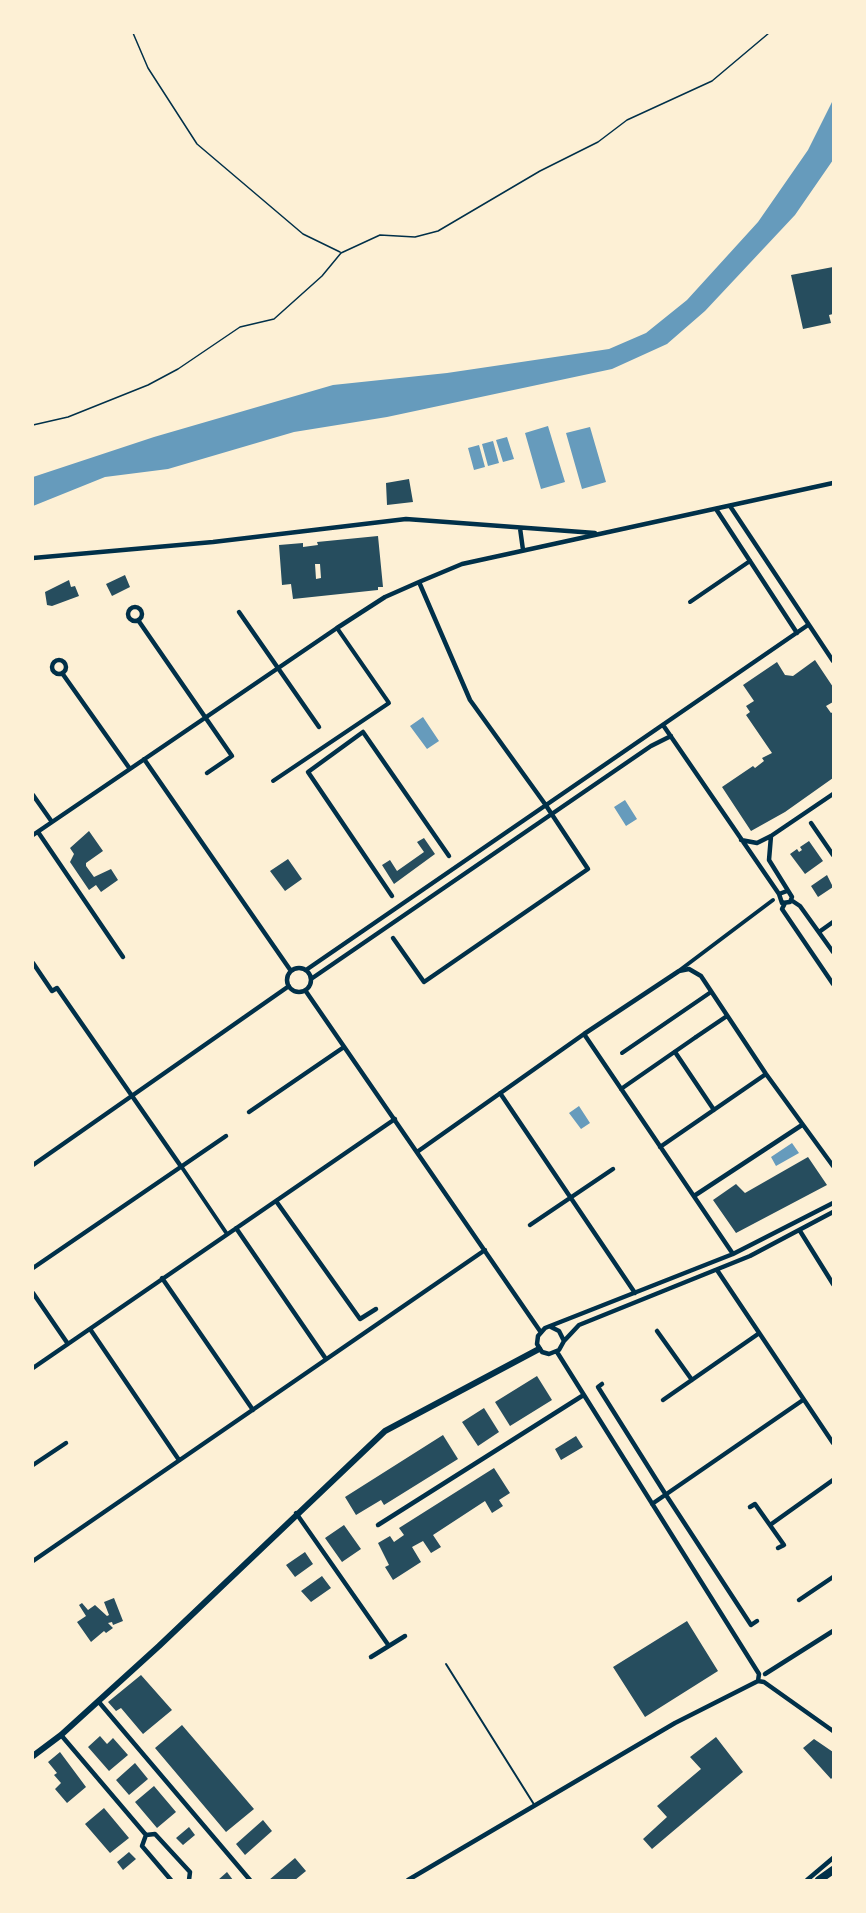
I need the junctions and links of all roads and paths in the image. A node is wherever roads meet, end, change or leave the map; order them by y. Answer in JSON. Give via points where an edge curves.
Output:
{"nodes":[{"id":1,"x":133,"y":33,"type":"edge"},
{"id":2,"x":769,"y":33,"type":"edge"},
{"id":3,"x":341,"y":253,"type":"junction"},
{"id":4,"x":33,"y":425,"type":"edge"},
{"id":5,"x":833,"y":483,"type":"edge"},
{"id":6,"x":730,"y":506,"type":"junction"},
{"id":7,"x":716,"y":508,"type":"junction"},
{"id":8,"x":519,"y":528,"type":"junction"},
{"id":9,"x":601,"y":533,"type":"junction"},
{"id":10,"x":523,"y":550,"type":"junction"},
{"id":11,"x":33,"y":558,"type":"edge"},
{"id":12,"x":750,"y":561,"type":"junction"},
{"id":13,"x":419,"y":582,"type":"junction"},
{"id":14,"x":690,"y":602,"type":"dead end"},
{"id":15,"x":796,"y":606,"type":"junction"},
{"id":16,"x":239,"y":612,"type":"dead end"},
{"id":17,"x":784,"y":614,"type":"junction"},
{"id":18,"x":138,"y":620,"type":"dead end"},
{"id":19,"x":808,"y":625,"type":"junction"},
{"id":20,"x":337,"y":628,"type":"junction"},
{"id":21,"x":797,"y":633,"type":"junction"},
{"id":22,"x":833,"y":661,"type":"edge"},
{"id":23,"x":277,"y":668,"type":"junction"},
{"id":24,"x":62,"y":673,"type":"dead end"},
{"id":25,"x":206,"y":717,"type":"junction"},
{"id":26,"x":663,"y":724,"type":"junction"},
{"id":27,"x":319,"y":727,"type":"dead end"},
{"id":28,"x":671,"y":736,"type":"junction"},
{"id":29,"x":144,"y":759,"type":"junction"},
{"id":30,"x":130,"y":769,"type":"junction"},
{"id":31,"x":207,"y":773,"type":"dead end"},
{"id":32,"x":273,"y":781,"type":"dead end"},
{"id":33,"x":833,"y":794,"type":"edge"},
{"id":34,"x":33,"y":795,"type":"edge"},
{"id":35,"x":545,"y":804,"type":"junction"},
{"id":36,"x":551,"y":815,"type":"junction"},
{"id":37,"x":52,"y":822,"type":"junction"},
{"id":38,"x":812,"y":824,"type":"dead end"},
{"id":39,"x":35,"y":834,"type":"edge"},
{"id":40,"x":771,"y":836,"type":"junction"},
{"id":41,"x":741,"y":840,"type":"junction"},
{"id":42,"x":833,"y":855,"type":"edge"},
{"id":43,"x":449,"y":856,"type":"dead end"},
{"id":44,"x":788,"y":891,"type":"junction"},
{"id":45,"x":780,"y":894,"type":"junction"},
{"id":46,"x":392,"y":896,"type":"dead end"},
{"id":47,"x":773,"y":900,"type":"dead end"},
{"id":48,"x":791,"y":900,"type":"junction"},
{"id":49,"x":785,"y":903,"type":"junction"},
{"id":50,"x":833,"y":922,"type":"edge"},
{"id":51,"x":819,"y":932,"type":"junction"},
{"id":52,"x":393,"y":938,"type":"dead end"},
{"id":53,"x":833,"y":952,"type":"edge"},
{"id":54,"x":123,"y":957,"type":"dead end"},
{"id":55,"x":33,"y":963,"type":"edge"},
{"id":56,"x":306,"y":970,"type":"junction"},
{"id":57,"x":291,"y":971,"type":"junction"},
{"id":58,"x":679,"y":971,"type":"junction"},
{"id":59,"x":311,"y":979,"type":"junction"},
{"id":60,"x":833,"y":984,"type":"edge"},
{"id":61,"x":289,"y":986,"type":"junction"},
{"id":62,"x":305,"y":990,"type":"junction"},
{"id":63,"x":711,"y":992,"type":"junction"},
{"id":64,"x":728,"y":1016,"type":"junction"},
{"id":65,"x":584,"y":1034,"type":"junction"},
{"id":66,"x":696,"y":1037,"type":"joint"},
{"id":67,"x":344,"y":1047,"type":"junction"},
{"id":68,"x":675,"y":1052,"type":"junction"},
{"id":69,"x":622,"y":1053,"type":"dead end"},
{"id":70,"x":766,"y":1074,"type":"junction"},
{"id":71,"x":621,"y":1089,"type":"junction"},
{"id":72,"x":500,"y":1093,"type":"junction"},
{"id":73,"x":132,"y":1096,"type":"junction"},
{"id":74,"x":714,"y":1110,"type":"junction"},
{"id":75,"x":249,"y":1112,"type":"dead end"},
{"id":76,"x":394,"y":1119,"type":"junction"},
{"id":77,"x":802,"y":1125,"type":"junction"},
{"id":78,"x":226,"y":1136,"type":"dead end"},
{"id":79,"x":660,"y":1147,"type":"junction"},
{"id":80,"x":417,"y":1152,"type":"junction"},
{"id":81,"x":33,"y":1165,"type":"edge"},
{"id":82,"x":180,"y":1165,"type":"junction"},
{"id":83,"x":833,"y":1166,"type":"edge"},
{"id":84,"x":613,"y":1168,"type":"dead end"},
{"id":85,"x":694,"y":1196,"type":"junction"},
{"id":86,"x":570,"y":1198,"type":"junction"},
{"id":87,"x":276,"y":1201,"type":"junction"},
{"id":88,"x":833,"y":1203,"type":"edge"},
{"id":89,"x":833,"y":1212,"type":"edge"},
{"id":90,"x":530,"y":1225,"type":"dead end"},
{"id":91,"x":236,"y":1228,"type":"junction"},
{"id":92,"x":800,"y":1231,"type":"junction"},
{"id":93,"x":227,"y":1234,"type":"junction"},
{"id":94,"x":484,"y":1250,"type":"junction"},
{"id":95,"x":733,"y":1254,"type":"junction"},
{"id":96,"x":33,"y":1268,"type":"edge"},
{"id":97,"x":717,"y":1270,"type":"junction"},
{"id":98,"x":162,"y":1278,"type":"junction"},
{"id":99,"x":833,"y":1284,"type":"edge"},
{"id":100,"x":33,"y":1293,"type":"edge"},
{"id":101,"x":635,"y":1293,"type":"junction"},
{"id":102,"x":376,"y":1309,"type":"dead end"},
{"id":103,"x":551,"y":1327,"type":"junction"},
{"id":104,"x":90,"y":1329,"type":"junction"},
{"id":105,"x":657,"y":1330,"type":"dead end"},
{"id":106,"x":540,"y":1331,"type":"junction"},
{"id":107,"x":758,"y":1334,"type":"junction"},
{"id":108,"x":564,"y":1341,"type":"junction"},
{"id":109,"x":68,"y":1344,"type":"junction"},
{"id":110,"x":539,"y":1349,"type":"junction"},
{"id":111,"x":557,"y":1352,"type":"junction"},
{"id":112,"x":326,"y":1359,"type":"junction"},
{"id":113,"x":33,"y":1368,"type":"edge"},
{"id":114,"x":692,"y":1380,"type":"junction"},
{"id":115,"x":602,"y":1384,"type":"dead end"},
{"id":116,"x":582,"y":1395,"type":"junction"},
{"id":117,"x":663,"y":1400,"type":"dead end"},
{"id":118,"x":803,"y":1400,"type":"junction"},
{"id":119,"x":253,"y":1410,"type":"junction"},
{"id":120,"x":66,"y":1443,"type":"dead end"},
{"id":121,"x":833,"y":1443,"type":"edge"},
{"id":122,"x":179,"y":1461,"type":"junction"},
{"id":123,"x":33,"y":1465,"type":"edge"},
{"id":124,"x":833,"y":1480,"type":"edge"},
{"id":125,"x":666,"y":1496,"type":"junction"},
{"id":126,"x":652,"y":1504,"type":"junction"},
{"id":127,"x":750,"y":1507,"type":"dead end"},
{"id":128,"x":296,"y":1513,"type":"junction"},
{"id":129,"x":378,"y":1525,"type":"dead end"},
{"id":130,"x":770,"y":1525,"type":"junction"},
{"id":131,"x":778,"y":1548,"type":"dead end"},
{"id":132,"x":33,"y":1561,"type":"edge"},
{"id":133,"x":833,"y":1577,"type":"edge"},
{"id":134,"x":799,"y":1600,"type":"dead end"},
{"id":135,"x":757,"y":1621,"type":"dead end"},
{"id":136,"x":833,"y":1631,"type":"edge"},
{"id":137,"x":405,"y":1636,"type":"dead end"},
{"id":138,"x":389,"y":1646,"type":"junction"},
{"id":139,"x":370,"y":1658,"type":"dead end"},
{"id":140,"x":446,"y":1664,"type":"dead end"},
{"id":141,"x":759,"y":1674,"type":"junction"},
{"id":142,"x":765,"y":1674,"type":"junction"},
{"id":143,"x":761,"y":1682,"type":"junction"},
{"id":144,"x":98,"y":1701,"type":"junction"},
{"id":145,"x":833,"y":1731,"type":"edge"},
{"id":146,"x":61,"y":1735,"type":"junction"},
{"id":147,"x":34,"y":1753,"type":"edge"},
{"id":148,"x":535,"y":1806,"type":"junction"},
{"id":149,"x":146,"y":1835,"type":"junction"},
{"id":150,"x":833,"y":1858,"type":"edge"},
{"id":151,"x":833,"y":1870,"type":"edge"},
{"id":152,"x":171,"y":1880,"type":"edge"},
{"id":153,"x":189,"y":1880,"type":"edge"},
{"id":154,"x":250,"y":1880,"type":"edge"},
{"id":155,"x":408,"y":1880,"type":"edge"},
{"id":156,"x":807,"y":1880,"type":"edge"},
{"id":157,"x":820,"y":1880,"type":"edge"}],
"edges":[{"from":1,"to":3,"type":"path","via":[[148,68],[197,144],[303,234]]},
{"from":2,"to":3,"type":"path","via":[[712,81],[627,120],[598,142],[438,231],[415,237],[380,234]]},
{"from":3,"to":4,"type":"path","via":[[322,276],[274,319],[240,327],[148,385],[68,417]]},
{"from":5,"to":6,"type":"street"},
{"from":6,"to":7,"type":"street"},
{"from":6,"to":15,"type":"street"},
{"from":7,"to":9,"type":"street"},
{"from":7,"to":12,"type":"street"},
{"from":8,"to":9,"type":"street"},
{"from":8,"to":10,"type":"street"},
{"from":8,"to":11,"type":"street","via":[[406,519]]},
{"from":9,"to":10,"type":"street"},
{"from":10,"to":13,"type":"street","via":[[462,564]]},
{"from":12,"to":14,"type":"street"},
{"from":12,"to":17,"type":"street"},
{"from":13,"to":20,"type":"street","via":[[386,597]]},
{"from":13,"to":35,"type":"street","via":[[470,700]]},
{"from":15,"to":17,"type":"street"},
{"from":15,"to":19,"type":"street"},
{"from":16,"to":23,"type":"street"},
{"from":17,"to":21,"type":"street"},
{"from":18,"to":25,"type":"street"},
{"from":19,"to":21,"type":"street"},
{"from":19,"to":22,"type":"street"},
{"from":20,"to":23,"type":"street"},
{"from":20,"to":32,"type":"street","via":[[389,703]]},
{"from":21,"to":26,"type":"street"},
{"from":23,"to":25,"type":"street"},
{"from":23,"to":27,"type":"street"},
{"from":24,"to":30,"type":"street"},
{"from":25,"to":29,"type":"street"},
{"from":25,"to":31,"type":"street","via":[[232,756]]},
{"from":26,"to":28,"type":"street"},
{"from":26,"to":35,"type":"street"},
{"from":28,"to":36,"type":"street"},
{"from":28,"to":41,"type":"street"},
{"from":29,"to":30,"type":"street"},
{"from":29,"to":57,"type":"street"},
{"from":30,"to":37,"type":"street"},
{"from":33,"to":40,"type":"street"},
{"from":34,"to":37,"type":"street"},
{"from":35,"to":36,"type":"street"},
{"from":35,"to":56,"type":"street"},
{"from":36,"to":52,"type":"street","via":[[588,869],[424,982]]},
{"from":36,"to":59,"type":"street"},
{"from":37,"to":39,"type":"street"},
{"from":38,"to":42,"type":"street"},
{"from":39,"to":54,"type":"street"},
{"from":40,"to":41,"type":"street","via":[[757,843]]},
{"from":40,"to":44,"type":"street","via":[[769,860]]},
{"from":41,"to":45,"type":"street"},
{"from":43,"to":46,"type":"street","via":[[363,732],[308,772]]},
{"from":44,"to":45,"type":"street"},
{"from":44,"to":48,"type":"street"},
{"from":45,"to":49,"type":"street","via":[[780,901]]},
{"from":47,"to":58,"type":"street"},
{"from":48,"to":49,"type":"street"},
{"from":48,"to":51,"type":"street"},
{"from":49,"to":60,"type":"street","via":[[783,909]]},
{"from":50,"to":51,"type":"street"},
{"from":51,"to":53,"type":"street"},
{"from":55,"to":73,"type":"street","via":[[52,991],[57,988]]},
{"from":56,"to":57,"type":"street"},
{"from":56,"to":59,"type":"street"},
{"from":57,"to":61,"type":"street"},
{"from":58,"to":63,"type":"street","via":[[689,969],[701,976]]},
{"from":58,"to":65,"type":"street"},
{"from":59,"to":62,"type":"street"},
{"from":61,"to":62,"type":"street","via":[[295,991]]},
{"from":61,"to":73,"type":"street"},
{"from":62,"to":67,"type":"street"},
{"from":63,"to":64,"type":"street"},
{"from":63,"to":69,"type":"street"},
{"from":64,"to":66,"type":"street"},
{"from":64,"to":70,"type":"street"},
{"from":65,"to":71,"type":"street"},
{"from":65,"to":72,"type":"street"},
{"from":66,"to":68,"type":"street"},
{"from":67,"to":75,"type":"street"},
{"from":67,"to":76,"type":"street"},
{"from":68,"to":71,"type":"street"},
{"from":68,"to":74,"type":"street"},
{"from":70,"to":74,"type":"street"},
{"from":70,"to":77,"type":"street"},
{"from":71,"to":79,"type":"street"},
{"from":72,"to":80,"type":"street"},
{"from":72,"to":86,"type":"street"},
{"from":73,"to":81,"type":"street"},
{"from":73,"to":82,"type":"street"},
{"from":74,"to":79,"type":"street"},
{"from":76,"to":80,"type":"street"},
{"from":76,"to":87,"type":"street"},
{"from":77,"to":83,"type":"street"},
{"from":77,"to":85,"type":"street"},
{"from":78,"to":82,"type":"street"},
{"from":79,"to":85,"type":"street"},
{"from":80,"to":94,"type":"street"},
{"from":82,"to":93,"type":"street"},
{"from":82,"to":96,"type":"street"},
{"from":84,"to":86,"type":"street"},
{"from":85,"to":95,"type":"street"},
{"from":86,"to":90,"type":"street"},
{"from":86,"to":101,"type":"street"},
{"from":87,"to":91,"type":"street"},
{"from":87,"to":102,"type":"street","via":[[360,1319]]},
{"from":88,"to":95,"type":"street"},
{"from":89,"to":92,"type":"street"},
{"from":91,"to":93,"type":"street"},
{"from":91,"to":112,"type":"street"},
{"from":92,"to":97,"type":"street"},
{"from":92,"to":99,"type":"street"},
{"from":93,"to":98,"type":"street"},
{"from":94,"to":106,"type":"street"},
{"from":94,"to":112,"type":"street"},
{"from":95,"to":101,"type":"street"},
{"from":97,"to":107,"type":"street"},
{"from":97,"to":108,"type":"street","via":[[579,1324]]},
{"from":98,"to":104,"type":"street"},
{"from":98,"to":119,"type":"street"},
{"from":100,"to":109,"type":"street"},
{"from":101,"to":103,"type":"street"},
{"from":103,"to":106,"type":"street"},
{"from":103,"to":108,"type":"street","via":[[559,1331]]},
{"from":104,"to":109,"type":"street"},
{"from":104,"to":122,"type":"street"},
{"from":105,"to":114,"type":"street"},
{"from":106,"to":110,"type":"street"},
{"from":107,"to":114,"type":"street"},
{"from":107,"to":118,"type":"street"},
{"from":108,"to":111,"type":"street"},
{"from":109,"to":113,"type":"street"},
{"from":110,"to":111,"type":"street"},
{"from":110,"to":128,"type":"street","via":[[385,1431]]},
{"from":111,"to":116,"type":"street"},
{"from":112,"to":119,"type":"street"},
{"from":114,"to":117,"type":"street"},
{"from":115,"to":125,"type":"street","via":[[598,1386]]},
{"from":116,"to":126,"type":"street"},
{"from":116,"to":129,"type":"street"},
{"from":118,"to":121,"type":"street"},
{"from":118,"to":125,"type":"street"},
{"from":119,"to":122,"type":"street"},
{"from":120,"to":123,"type":"street"},
{"from":122,"to":132,"type":"street"},
{"from":124,"to":130,"type":"street"},
{"from":125,"to":126,"type":"street"},
{"from":125,"to":135,"type":"street","via":[[751,1625]]},
{"from":126,"to":141,"type":"street"},
{"from":127,"to":130,"type":"street","via":[[755,1504]]},
{"from":128,"to":138,"type":"street"},
{"from":128,"to":144,"type":"street"},
{"from":130,"to":131,"type":"street","via":[[784,1545]]},
{"from":133,"to":134,"type":"street"},
{"from":136,"to":142,"type":"street"},
{"from":137,"to":138,"type":"street"},
{"from":138,"to":139,"type":"street"},
{"from":140,"to":148,"type":"lane"},
{"from":141,"to":142,"type":"street"},
{"from":141,"to":143,"type":"street"},
{"from":142,"to":143,"type":"street","via":[[767,1678]]},
{"from":143,"to":145,"type":"street"},
{"from":143,"to":148,"type":"street","via":[[675,1723]]},
{"from":144,"to":146,"type":"street"},
{"from":144,"to":154,"type":"street"},
{"from":146,"to":147,"type":"street"},
{"from":146,"to":149,"type":"street"},
{"from":148,"to":155,"type":"street"},
{"from":149,"to":152,"type":"street","via":[[142,1846]]},
{"from":149,"to":153,"type":"street","via":[[155,1834],[190,1872]]},
{"from":150,"to":156,"type":"street"},
{"from":151,"to":157,"type":"main road"}]}
